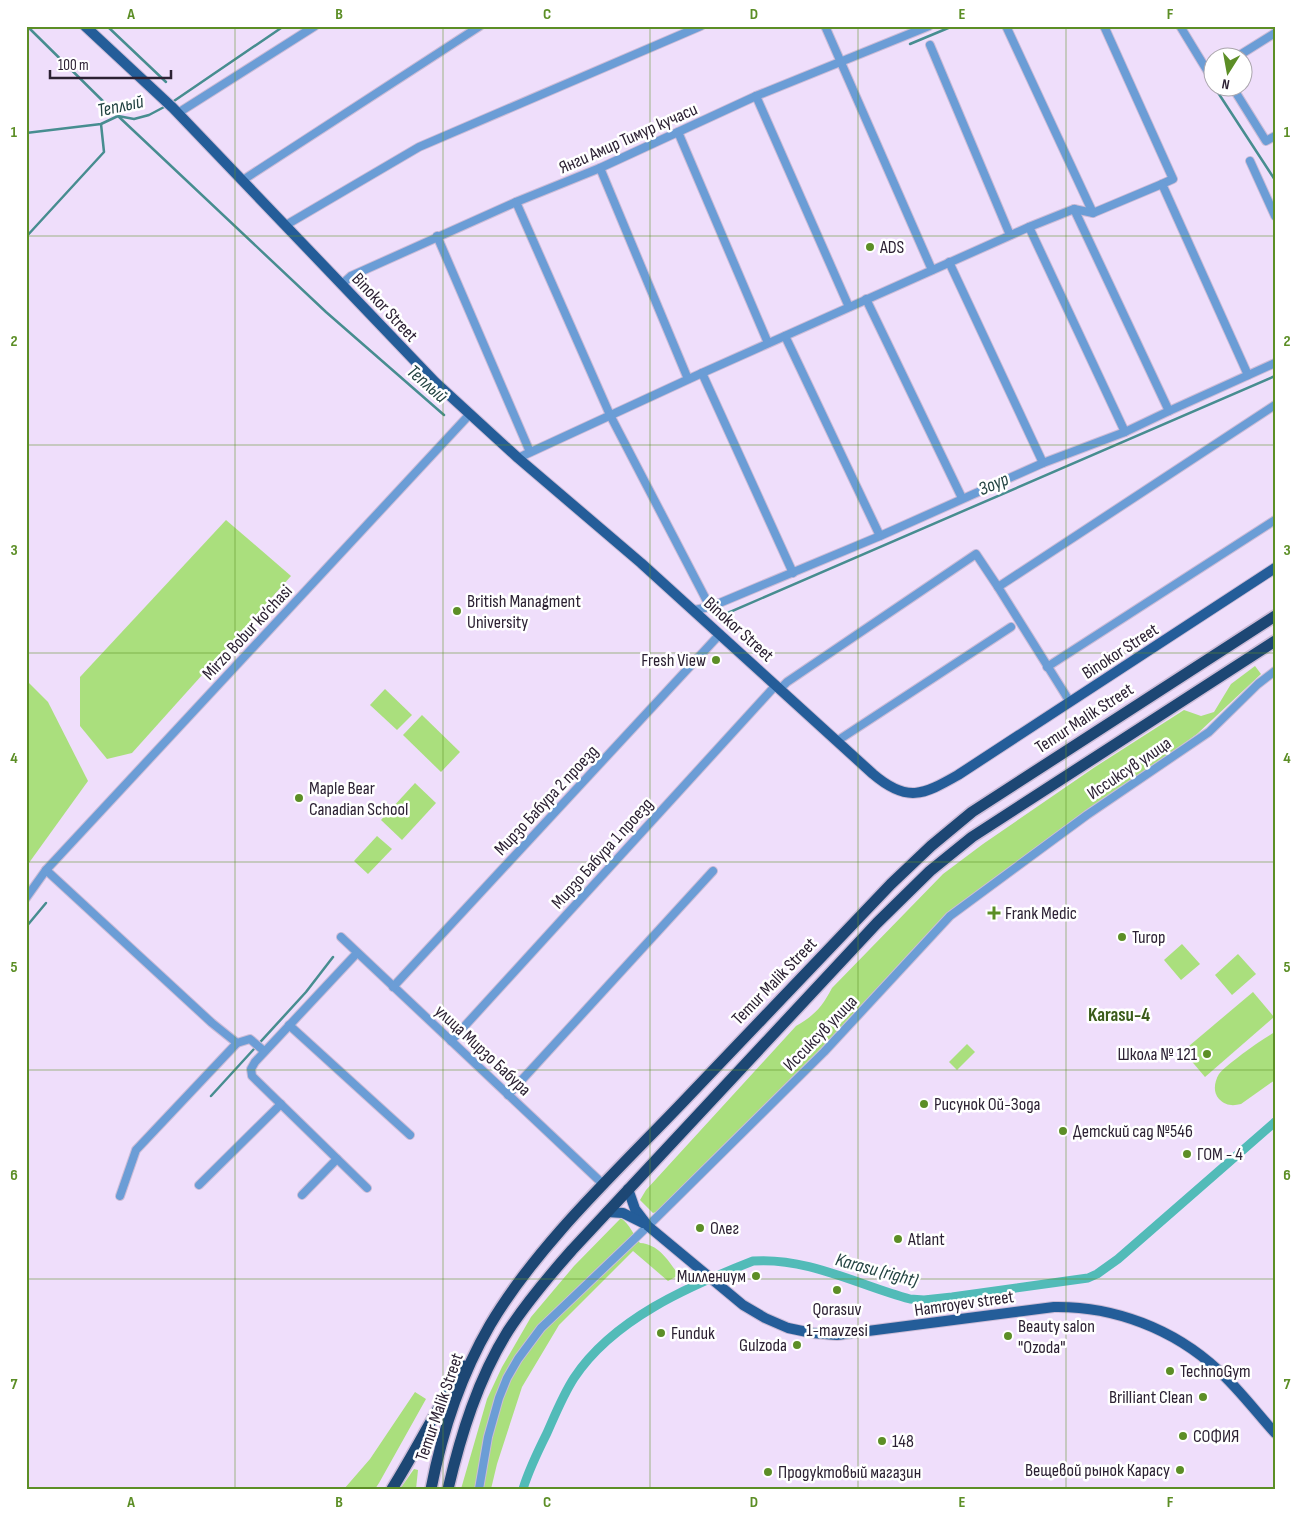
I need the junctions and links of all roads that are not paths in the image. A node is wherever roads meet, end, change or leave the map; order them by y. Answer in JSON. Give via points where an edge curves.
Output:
{"nodes":[{"id":1,"x":85,"y":26,"type":"edge"},
{"id":2,"x":315,"y":26,"type":"edge"},
{"id":3,"x":480,"y":26,"type":"edge"},
{"id":4,"x":701,"y":26,"type":"edge"},
{"id":5,"x":825,"y":26,"type":"edge"},
{"id":6,"x":929,"y":26,"type":"edge"},
{"id":7,"x":1006,"y":26,"type":"edge"},
{"id":8,"x":1104,"y":26,"type":"edge"},
{"id":9,"x":1180,"y":26,"type":"edge"},
{"id":10,"x":1275,"y":33,"type":"edge"},
{"id":11,"x":930,"y":46,"type":"dead end"},
{"id":12,"x":1251,"y":48,"type":"edge"},
{"id":13,"x":839,"y":62,"type":"junction"},
{"id":14,"x":1204,"y":65,"type":"edge"},
{"id":15,"x":756,"y":96,"type":"junction"},
{"id":16,"x":1239,"y":98,"type":"edge"},
{"id":17,"x":175,"y":110,"type":"junction"},
{"id":18,"x":678,"y":132,"type":"junction"},
{"id":19,"x":1275,"y":136,"type":"edge"},
{"id":20,"x":1250,"y":161,"type":"dead end"},
{"id":21,"x":600,"y":168,"type":"junction"},
{"id":22,"x":243,"y":180,"type":"junction"},
{"id":23,"x":1162,"y":184,"type":"junction"},
{"id":24,"x":516,"y":202,"type":"junction"},
{"id":25,"x":1074,"y":209,"type":"junction"},
{"id":26,"x":1092,"y":213,"type":"junction"},
{"id":27,"x":1275,"y":216,"type":"edge"},
{"id":28,"x":286,"y":225,"type":"junction"},
{"id":29,"x":1029,"y":227,"type":"junction"},
{"id":30,"x":1010,"y":235,"type":"junction"},
{"id":31,"x":437,"y":236,"type":"junction"},
{"id":32,"x":949,"y":262,"type":"junction"},
{"id":33,"x":932,"y":270,"type":"junction"},
{"id":34,"x":342,"y":284,"type":"junction"},
{"id":35,"x":866,"y":299,"type":"junction"},
{"id":36,"x":849,"y":307,"type":"junction"},
{"id":37,"x":785,"y":336,"type":"junction"},
{"id":38,"x":768,"y":343,"type":"junction"},
{"id":39,"x":1275,"y":363,"type":"edge"},
{"id":40,"x":702,"y":373,"type":"junction"},
{"id":41,"x":1248,"y":375,"type":"junction"},
{"id":42,"x":688,"y":380,"type":"junction"},
{"id":43,"x":1275,"y":405,"type":"edge"},
{"id":44,"x":1169,"y":411,"type":"junction"},
{"id":45,"x":470,"y":414,"type":"junction"},
{"id":46,"x":610,"y":415,"type":"junction"},
{"id":47,"x":1125,"y":432,"type":"junction"},
{"id":48,"x":530,"y":452,"type":"junction"},
{"id":49,"x":518,"y":458,"type":"junction"},
{"id":50,"x":1043,"y":463,"type":"junction"},
{"id":51,"x":962,"y":498,"type":"junction"},
{"id":52,"x":1275,"y":520,"type":"edge"},
{"id":53,"x":880,"y":536,"type":"junction"},
{"id":54,"x":1275,"y":568,"type":"edge"},
{"id":55,"x":793,"y":573,"type":"junction"},
{"id":56,"x":998,"y":587,"type":"junction"},
{"id":57,"x":710,"y":607,"type":"junction"},
{"id":58,"x":694,"y":610,"type":"junction"},
{"id":59,"x":1275,"y":616,"type":"edge"},
{"id":60,"x":1011,"y":627,"type":"dead end"},
{"id":61,"x":720,"y":634,"type":"junction"},
{"id":62,"x":1275,"y":641,"type":"edge"},
{"id":63,"x":1047,"y":667,"type":"junction"},
{"id":64,"x":1275,"y":671,"type":"edge"},
{"id":65,"x":778,"y":687,"type":"junction"},
{"id":66,"x":1070,"y":702,"type":"junction"},
{"id":67,"x":1130,"y":709,"type":"junction"},
{"id":68,"x":1142,"y":726,"type":"junction"},
{"id":69,"x":837,"y":741,"type":"junction"},
{"id":70,"x":46,"y":870,"type":"junction"},
{"id":71,"x":713,"y":871,"type":"dead end"},
{"id":72,"x":26,"y":898,"type":"edge"},
{"id":73,"x":341,"y":937,"type":"dead end"},
{"id":74,"x":357,"y":953,"type":"junction"},
{"id":75,"x":393,"y":987,"type":"junction"},
{"id":76,"x":289,"y":1025,"type":"junction"},
{"id":77,"x":451,"y":1041,"type":"junction"},
{"id":78,"x":237,"y":1043,"type":"junction"},
{"id":79,"x":264,"y":1051,"type":"junction"},
{"id":80,"x":508,"y":1095,"type":"junction"},
{"id":81,"x":281,"y":1104,"type":"junction"},
{"id":82,"x":410,"y":1135,"type":"dead end"},
{"id":83,"x":337,"y":1159,"type":"junction"},
{"id":84,"x":199,"y":1185,"type":"dead end"},
{"id":85,"x":604,"y":1185,"type":"junction"},
{"id":86,"x":367,"y":1188,"type":"dead end"},
{"id":87,"x":628,"y":1189,"type":"junction"},
{"id":88,"x":302,"y":1195,"type":"dead end"},
{"id":89,"x":120,"y":1196,"type":"dead end"},
{"id":90,"x":607,"y":1212,"type":"junction"},
{"id":91,"x":648,"y":1226,"type":"junction"},
{"id":92,"x":489,"y":1327,"type":"junction"},
{"id":93,"x":1275,"y":1433,"type":"edge"},
{"id":94,"x":392,"y":1489,"type":"edge"},
{"id":95,"x":431,"y":1489,"type":"edge"},
{"id":96,"x":448,"y":1489,"type":"edge"},
{"id":97,"x":479,"y":1489,"type":"edge"}],
"edges":[{"from":1,"to":17,"type":"main road","name":"Binokor Street"},
{"from":2,"to":17,"type":"street"},
{"from":3,"to":22,"type":"street"},
{"from":4,"to":28,"type":"street","via":[[419,147]]},
{"from":5,"to":13,"type":"street"},
{"from":6,"to":13,"type":"street","name":"Янги Амир Тимур кучаси"},
{"from":7,"to":26,"type":"street"},
{"from":8,"to":23,"type":"street","via":[[1173,179]]},
{"from":9,"to":14,"type":"street"},
{"from":10,"to":12,"type":"street"},
{"from":11,"to":30,"type":"street"},
{"from":13,"to":15,"type":"street","name":"Янги Амир Тимур кучаси"},
{"from":13,"to":33,"type":"street"},
{"from":15,"to":18,"type":"street","name":"Янги Амир Тимур кучаси"},
{"from":15,"to":36,"type":"street"},
{"from":16,"to":19,"type":"street","via":[[1266,141]]},
{"from":17,"to":22,"type":"main road","name":"Binokor Street"},
{"from":18,"to":21,"type":"street","name":"Янги Амир Тимур кучаси"},
{"from":18,"to":38,"type":"street"},
{"from":20,"to":27,"type":"street"},
{"from":21,"to":24,"type":"street","name":"Янги Амир Тимур кучаси"},
{"from":21,"to":42,"type":"street"},
{"from":22,"to":28,"type":"main road","name":"Binokor Street"},
{"from":23,"to":26,"type":"street"},
{"from":23,"to":41,"type":"street"},
{"from":24,"to":31,"type":"street","name":"Янги Амир Тимур кучаси"},
{"from":24,"to":46,"type":"street"},
{"from":25,"to":26,"type":"street"},
{"from":25,"to":29,"type":"street"},
{"from":25,"to":44,"type":"street"},
{"from":28,"to":34,"type":"main road","name":"Binokor Street"},
{"from":29,"to":30,"type":"street"},
{"from":29,"to":47,"type":"street"},
{"from":30,"to":32,"type":"street"},
{"from":31,"to":34,"type":"street","name":"Янги Амир Тимур кучаси","via":[[351,276]]},
{"from":31,"to":48,"type":"street"},
{"from":32,"to":33,"type":"street"},
{"from":32,"to":50,"type":"street"},
{"from":33,"to":35,"type":"street"},
{"from":34,"to":45,"type":"main road","name":"Binokor Street","via":[[402,350]]},
{"from":35,"to":36,"type":"street"},
{"from":35,"to":51,"type":"street"},
{"from":36,"to":37,"type":"street"},
{"from":37,"to":38,"type":"street"},
{"from":37,"to":53,"type":"street"},
{"from":38,"to":40,"type":"street"},
{"from":39,"to":41,"type":"street"},
{"from":40,"to":42,"type":"street"},
{"from":40,"to":55,"type":"street"},
{"from":41,"to":44,"type":"street"},
{"from":42,"to":46,"type":"street"},
{"from":43,"to":56,"type":"street"},
{"from":44,"to":47,"type":"street"},
{"from":45,"to":49,"type":"main road","name":"Binokor Street"},
{"from":45,"to":70,"type":"street","name":"Mirzo Bobur ko‘chasi"},
{"from":46,"to":48,"type":"street"},
{"from":46,"to":57,"type":"street"},
{"from":47,"to":50,"type":"street"},
{"from":48,"to":49,"type":"street"},
{"from":49,"to":58,"type":"main road","name":"Binokor Street"},
{"from":50,"to":51,"type":"street"},
{"from":51,"to":53,"type":"street"},
{"from":52,"to":63,"type":"street"},
{"from":53,"to":55,"type":"street"},
{"from":54,"to":66,"type":"main road","name":"Binokor Street"},
{"from":55,"to":57,"type":"street"},
{"from":56,"to":63,"type":"street"},
{"from":56,"to":65,"type":"street","name":"Мирзо Бабура 1 проезд","via":[[976,554]]},
{"from":57,"to":58,"type":"street"},
{"from":58,"to":61,"type":"main road","name":"Binokor Street"},
{"from":59,"to":67,"type":"highway","name":"Temur Malik Street"},
{"from":60,"to":69,"type":"street"},
{"from":61,"to":65,"type":"main road","name":"Binokor Street"},
{"from":61,"to":75,"type":"street","name":"Мирзо Бабура 2 проезд"},
{"from":62,"to":68,"type":"highway","name":"Temur Malik Street"},
{"from":63,"to":66,"type":"street"},
{"from":64,"to":91,"type":"street","name":"Иссиксув улица","via":[[1209,732],[1087,814],[950,916],[824,1052]]},
{"from":65,"to":69,"type":"main road","name":"Binokor Street"},
{"from":65,"to":77,"type":"street","name":"Мирзо Бабура 1 проезд"},
{"from":66,"to":69,"type":"main road","name":"Binokor Street","via":[[958,775],[915,794],[904,793],[886,784]]},
{"from":67,"to":68,"type":"highway"},
{"from":67,"to":85,"type":"highway","name":"Temur Malik Street","via":[[972,812],[924,852]]},
{"from":68,"to":87,"type":"highway","name":"Temur Malik Street","via":[[987,827],[930,871],[877,923]]},
{"from":70,"to":72,"type":"street","name":"Mirzo Bobur ko‘chasi"},
{"from":70,"to":78,"type":"street"},
{"from":71,"to":80,"type":"street"},
{"from":73,"to":74,"type":"street","name":"улица Мирзо Бабура"},
{"from":74,"to":75,"type":"street","name":"улица Мирзо Бабура"},
{"from":74,"to":76,"type":"street"},
{"from":75,"to":77,"type":"street","name":"улица Мирзо Бабура"},
{"from":76,"to":79,"type":"street"},
{"from":76,"to":82,"type":"street"},
{"from":77,"to":80,"type":"street","name":"улица Мирзо Бабура"},
{"from":78,"to":79,"type":"street","via":[[250,1039]]},
{"from":78,"to":89,"type":"street","via":[[136,1150]]},
{"from":79,"to":81,"type":"street","via":[[251,1073]]},
{"from":80,"to":85,"type":"street","name":"улица Мирзо Бабура"},
{"from":81,"to":83,"type":"street"},
{"from":81,"to":84,"type":"street"},
{"from":83,"to":86,"type":"street"},
{"from":83,"to":88,"type":"street"},
{"from":85,"to":92,"type":"highway","name":"Temur Malik Street","via":[[542,1252]]},
{"from":87,"to":90,"type":"highway","name":"Temur Malik Street"},
{"from":87,"to":91,"type":"main road","name":"Hamroyev street","via":[[635,1209]]},
{"from":90,"to":91,"type":"main road","name":"Hamroyev street","via":[[628,1215]]},
{"from":90,"to":96,"type":"highway","name":"Temur Malik Street","via":[[527,1303],[499,1348],[468,1418]]},
{"from":91,"to":93,"type":"main road","name":"Hamroyev street","via":[[743,1305],[788,1328],[824,1335],[1054,1307],[1110,1312],[1160,1331],[1206,1360]]},
{"from":91,"to":97,"type":"street","name":"Иссиксув улица","via":[[541,1328],[518,1359],[499,1398]]},
{"from":92,"to":94,"type":"highway","via":[[443,1398]]},
{"from":92,"to":95,"type":"highway","name":"Temur Malik Street","via":[[458,1393]]}]}
